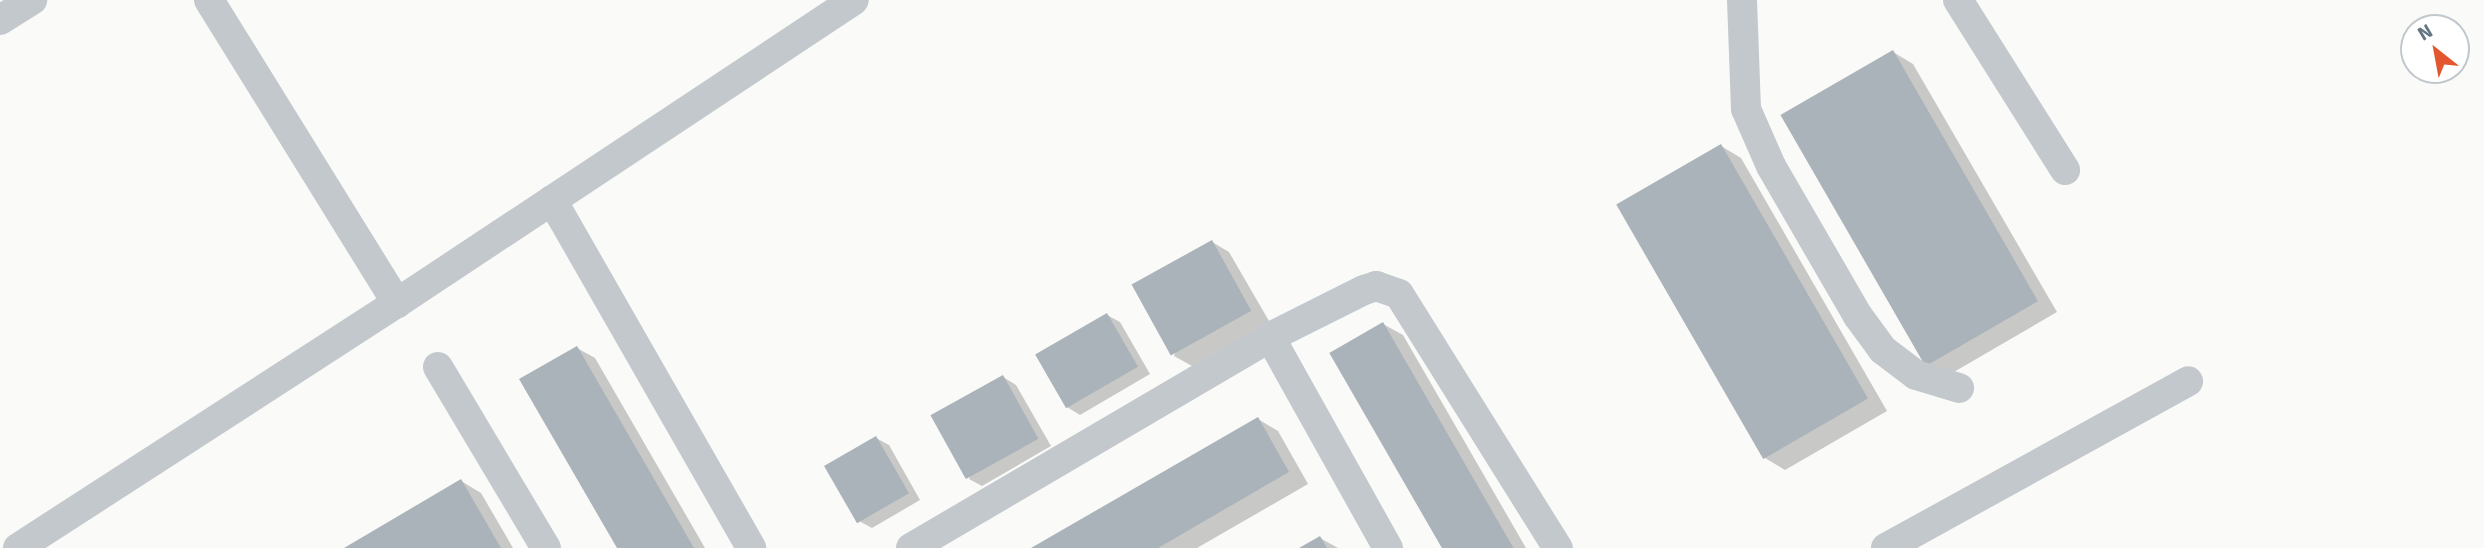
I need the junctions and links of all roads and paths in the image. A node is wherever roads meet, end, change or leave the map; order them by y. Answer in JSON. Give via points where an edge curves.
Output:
{"nodes":[{"id":1,"x":32,"y":0,"type":"edge"},
{"id":2,"x":209,"y":0,"type":"edge"},
{"id":3,"x":855,"y":0,"type":"edge"},
{"id":4,"x":1742,"y":0,"type":"edge"},
{"id":5,"x":1958,"y":0,"type":"edge"},
{"id":6,"x":0,"y":20,"type":"edge"},
{"id":7,"x":2065,"y":170,"type":"dead end"},
{"id":8,"x":552,"y":200,"type":"junction"},
{"id":9,"x":397,"y":303,"type":"junction"},
{"id":10,"x":1270,"y":337,"type":"junction"},
{"id":11,"x":438,"y":367,"type":"dead end"},
{"id":12,"x":2188,"y":381,"type":"dead end"},
{"id":13,"x":1959,"y":388,"type":"dead end"},
{"id":14,"x":18,"y":548,"type":"edge"},
{"id":15,"x":546,"y":548,"type":"edge"},
{"id":16,"x":751,"y":548,"type":"edge"},
{"id":17,"x":911,"y":548,"type":"edge"},
{"id":18,"x":1388,"y":548,"type":"edge"},
{"id":19,"x":1558,"y":548,"type":"edge"},
{"id":20,"x":1886,"y":548,"type":"edge"}],
"edges":[{"from":1,"to":6,"type":"street"},
{"from":2,"to":9,"type":"street"},
{"from":3,"to":8,"type":"street"},
{"from":4,"to":13,"type":"street","via":[[1746,109],[1771,166],[1858,316],[1883,350],[1916,375]]},
{"from":5,"to":7,"type":"street"},
{"from":8,"to":9,"type":"street"},
{"from":8,"to":16,"type":"street"},
{"from":9,"to":14,"type":"street"},
{"from":10,"to":17,"type":"street"},
{"from":10,"to":18,"type":"street"},
{"from":10,"to":19,"type":"street","via":[[1364,290],[1377,286],[1399,294]]},
{"from":11,"to":15,"type":"street"},
{"from":12,"to":20,"type":"street"}]}
